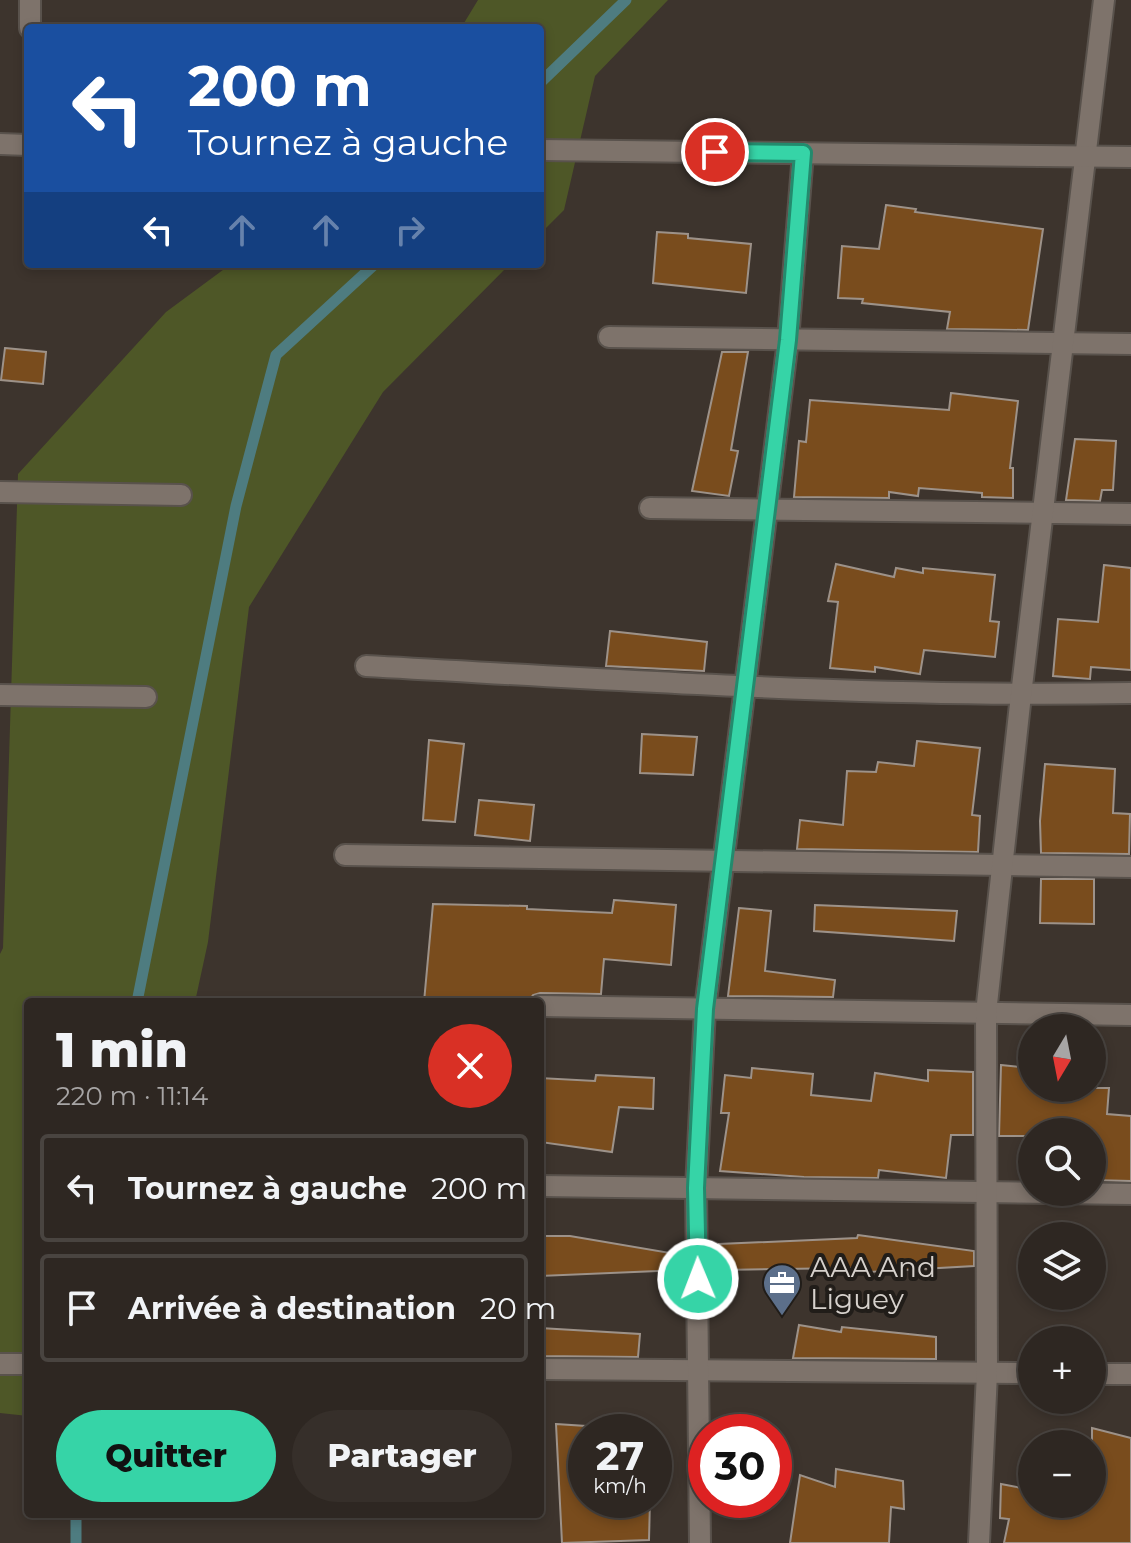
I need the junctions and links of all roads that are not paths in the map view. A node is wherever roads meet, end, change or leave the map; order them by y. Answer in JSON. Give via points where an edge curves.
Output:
{"nodes":[{"id":1,"x":30,"y":0,"type":"edge"},
{"id":2,"x":1104,"y":0,"type":"edge"},
{"id":3,"x":30,"y":24,"type":"edge"},
{"id":4,"x":0,"y":144,"type":"edge"},
{"id":5,"x":24,"y":145,"type":"edge"},
{"id":6,"x":544,"y":150,"type":"edge"},
{"id":7,"x":803,"y":153,"type":"junction"},
{"id":8,"x":1087,"y":156,"type":"junction"},
{"id":9,"x":1131,"y":157,"type":"edge"},
{"id":10,"x":609,"y":337,"type":"dead end"},
{"id":11,"x":788,"y":340,"type":"junction"},
{"id":12,"x":1063,"y":343,"type":"junction"},
{"id":13,"x":1131,"y":344,"type":"edge"},
{"id":14,"x":0,"y":492,"type":"edge"},
{"id":15,"x":181,"y":495,"type":"dead end"},
{"id":16,"x":650,"y":508,"type":"dead end"},
{"id":17,"x":766,"y":509,"type":"junction"},
{"id":18,"x":1044,"y":513,"type":"junction"},
{"id":19,"x":1131,"y":514,"type":"edge"},
{"id":20,"x":366,"y":666,"type":"dead end"},
{"id":21,"x":746,"y":687,"type":"junction"},
{"id":22,"x":1131,"y":693,"type":"edge"},
{"id":23,"x":0,"y":695,"type":"edge"},
{"id":24,"x":1021,"y":695,"type":"junction"},
{"id":25,"x":146,"y":697,"type":"dead end"},
{"id":26,"x":345,"y":855,"type":"dead end"},
{"id":27,"x":724,"y":861,"type":"junction"},
{"id":28,"x":1003,"y":865,"type":"junction"},
{"id":29,"x":1131,"y":867,"type":"edge"},
{"id":30,"x":544,"y":1006,"type":"edge"},
{"id":31,"x":705,"y":1009,"type":"junction"},
{"id":32,"x":986,"y":1013,"type":"junction"},
{"id":33,"x":1131,"y":1015,"type":"edge"},
{"id":34,"x":544,"y":1186,"type":"edge"},
{"id":35,"x":696,"y":1188,"type":"junction"},
{"id":36,"x":986,"y":1192,"type":"junction"},
{"id":37,"x":1131,"y":1194,"type":"edge"},
{"id":38,"x":0,"y":1364,"type":"edge"},
{"id":39,"x":24,"y":1364,"type":"edge"},
{"id":40,"x":544,"y":1369,"type":"edge"},
{"id":41,"x":699,"y":1370,"type":"junction"},
{"id":42,"x":987,"y":1373,"type":"junction"},
{"id":43,"x":1018,"y":1373,"type":"edge"},
{"id":44,"x":1106,"y":1374,"type":"edge"},
{"id":45,"x":1131,"y":1374,"type":"edge"},
{"id":46,"x":700,"y":1543,"type":"edge"},
{"id":47,"x":979,"y":1543,"type":"edge"}],
"edges":[{"from":1,"to":3,"type":"street"},
{"from":2,"to":8,"type":"street"},
{"from":4,"to":5,"type":"street"},
{"from":6,"to":7,"type":"street"},
{"from":7,"to":8,"type":"street"},
{"from":7,"to":11,"type":"street"},
{"from":8,"to":9,"type":"street"},
{"from":8,"to":12,"type":"street"},
{"from":10,"to":11,"type":"street"},
{"from":11,"to":12,"type":"street"},
{"from":11,"to":17,"type":"street"},
{"from":12,"to":13,"type":"street"},
{"from":12,"to":18,"type":"street"},
{"from":14,"to":15,"type":"street"},
{"from":16,"to":17,"type":"street"},
{"from":17,"to":18,"type":"street"},
{"from":17,"to":21,"type":"street"},
{"from":18,"to":19,"type":"street"},
{"from":18,"to":24,"type":"street"},
{"from":20,"to":21,"type":"street"},
{"from":21,"to":24,"type":"street"},
{"from":21,"to":27,"type":"street"},
{"from":22,"to":24,"type":"street"},
{"from":23,"to":25,"type":"street"},
{"from":24,"to":28,"type":"street"},
{"from":26,"to":27,"type":"street"},
{"from":27,"to":28,"type":"street"},
{"from":27,"to":31,"type":"street"},
{"from":28,"to":29,"type":"street"},
{"from":28,"to":32,"type":"street"},
{"from":30,"to":31,"type":"street"},
{"from":31,"to":32,"type":"street"},
{"from":31,"to":35,"type":"street"},
{"from":32,"to":33,"type":"street"},
{"from":32,"to":36,"type":"street"},
{"from":34,"to":35,"type":"street"},
{"from":35,"to":36,"type":"street"},
{"from":35,"to":41,"type":"street"},
{"from":36,"to":37,"type":"street"},
{"from":36,"to":42,"type":"street"},
{"from":38,"to":39,"type":"street"},
{"from":40,"to":41,"type":"street"},
{"from":41,"to":42,"type":"street"},
{"from":41,"to":46,"type":"street"},
{"from":42,"to":43,"type":"street"},
{"from":42,"to":47,"type":"street"},
{"from":44,"to":45,"type":"street"}]}
